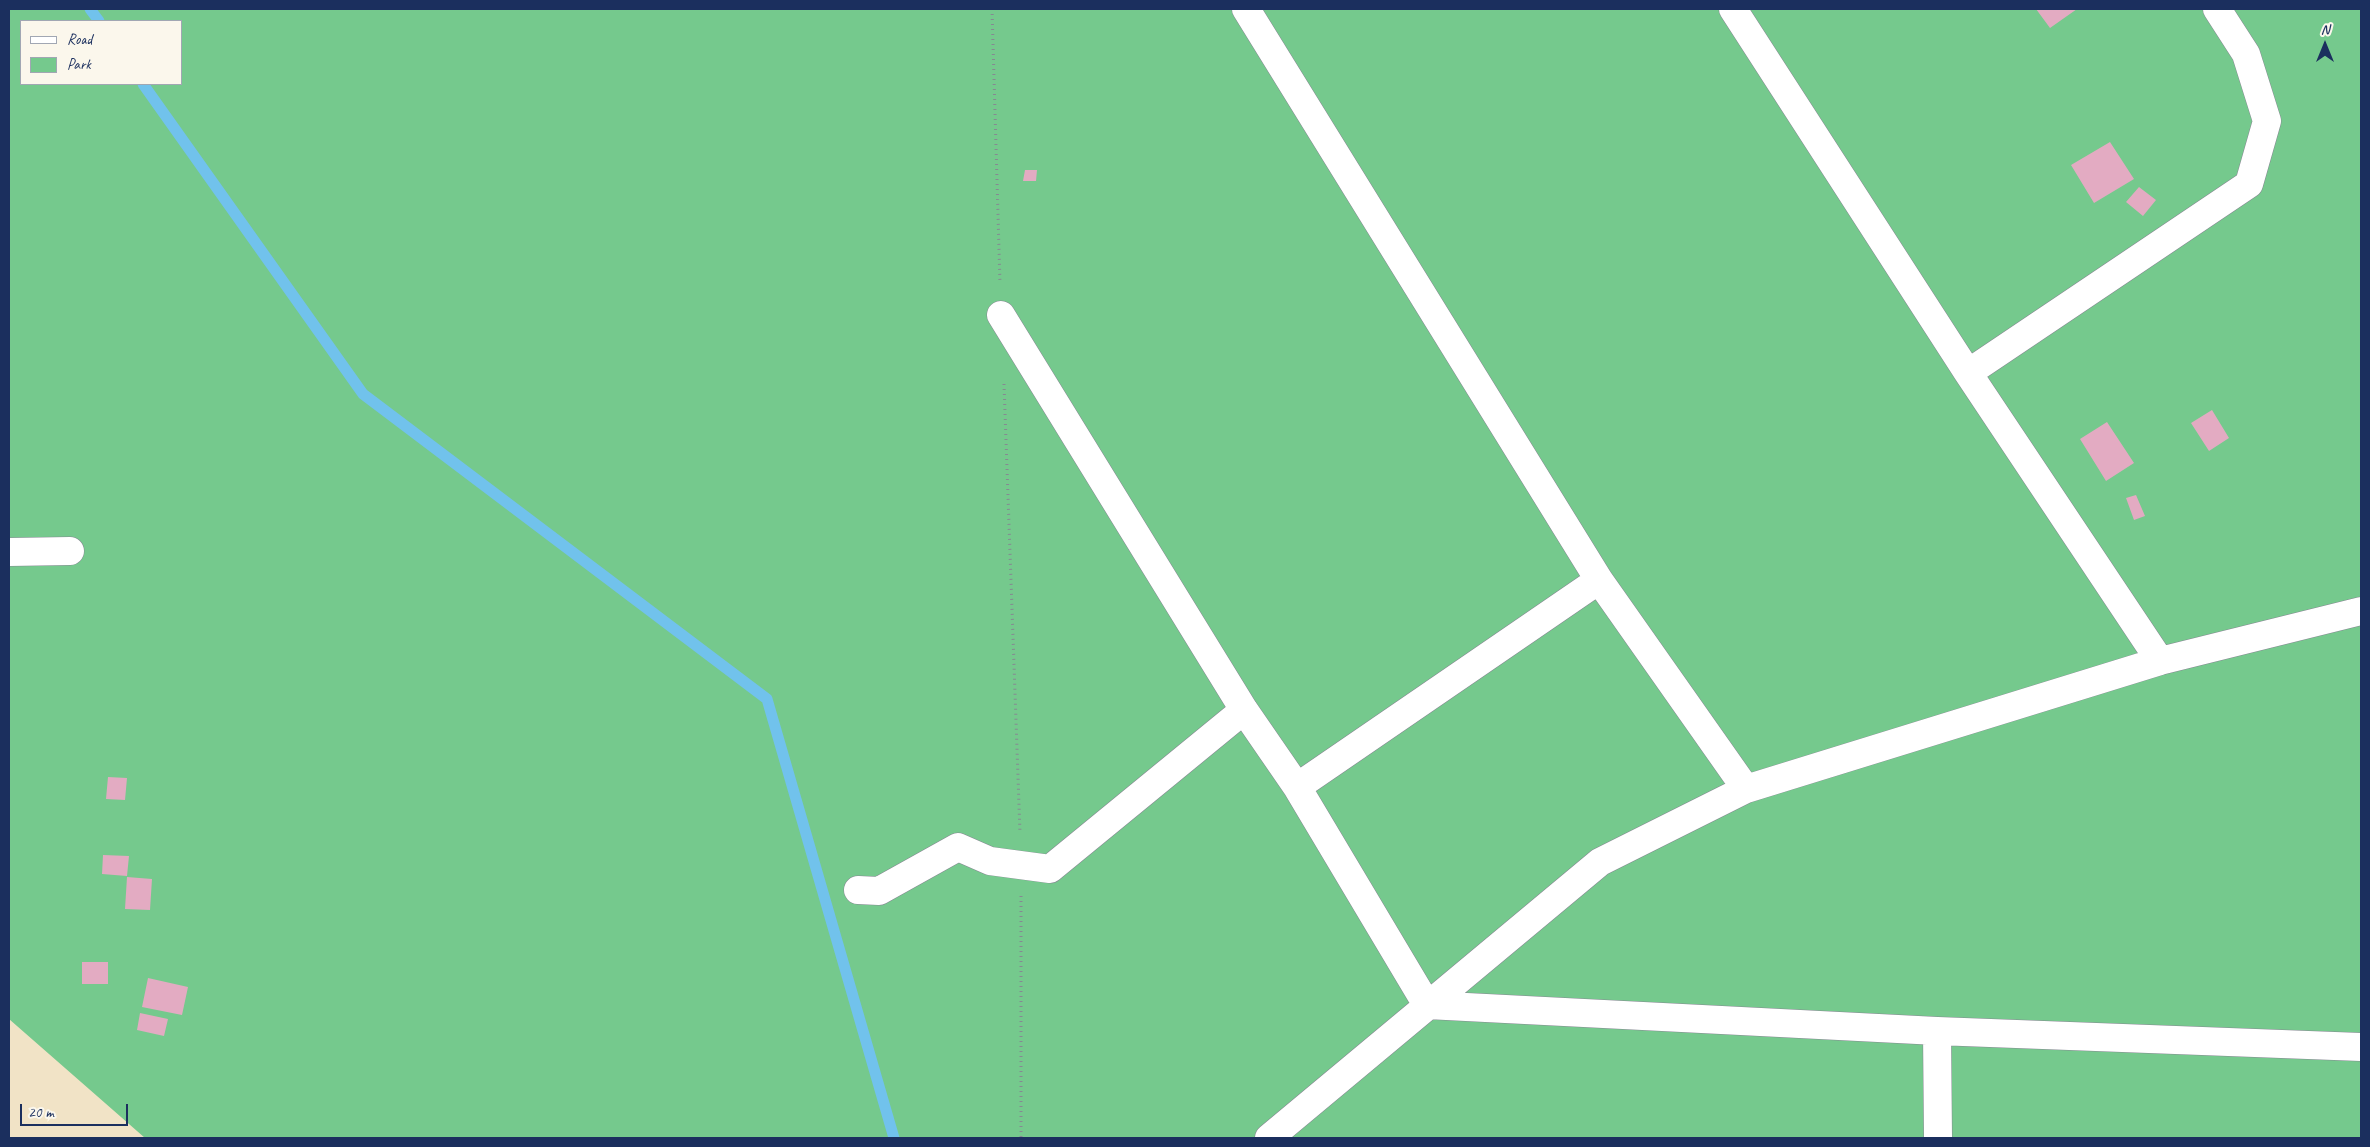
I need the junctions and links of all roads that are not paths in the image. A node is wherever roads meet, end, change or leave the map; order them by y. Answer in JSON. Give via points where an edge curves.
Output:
{"nodes":[{"id":1,"x":1246,"y":9,"type":"edge"},
{"id":2,"x":1733,"y":9,"type":"edge"},
{"id":3,"x":2217,"y":9,"type":"edge"},
{"id":4,"x":1001,"y":315,"type":"road end"},
{"id":5,"x":1968,"y":373,"type":"junction"},
{"id":6,"x":70,"y":551,"type":"dead end"},
{"id":7,"x":9,"y":552,"type":"edge"},
{"id":8,"x":1599,"y":580,"type":"junction"},
{"id":9,"x":2361,"y":611,"type":"edge"},
{"id":10,"x":2160,"y":661,"type":"junction"},
{"id":11,"x":1244,"y":710,"type":"junction"},
{"id":12,"x":1297,"y":787,"type":"junction"},
{"id":13,"x":1746,"y":789,"type":"junction"},
{"id":14,"x":858,"y":890,"type":"dead end"},
{"id":15,"x":1427,"y":1005,"type":"junction"},
{"id":16,"x":1937,"y":1031,"type":"junction"},
{"id":17,"x":2361,"y":1047,"type":"edge"},
{"id":18,"x":1269,"y":1138,"type":"edge"},
{"id":19,"x":1938,"y":1138,"type":"edge"}],
"edges":[{"from":1,"to":8,"type":"street"},
{"from":2,"to":5,"type":"street"},
{"from":3,"to":5,"type":"street","via":[[2246,54],[2267,121],[2249,184]]},
{"from":4,"to":11,"type":"street"},
{"from":5,"to":10,"type":"street"},
{"from":6,"to":7,"type":"street"},
{"from":8,"to":12,"type":"street"},
{"from":8,"to":13,"type":"street"},
{"from":9,"to":10,"type":"street"},
{"from":10,"to":13,"type":"street"},
{"from":11,"to":12,"type":"street"},
{"from":11,"to":14,"type":"street","via":[[1050,870],[990,860],[958,847],[879,891]]},
{"from":12,"to":15,"type":"street"},
{"from":13,"to":15,"type":"street","via":[[1600,862]]},
{"from":15,"to":16,"type":"street"},
{"from":15,"to":18,"type":"street"},
{"from":16,"to":17,"type":"street"},
{"from":16,"to":19,"type":"street"}]}
